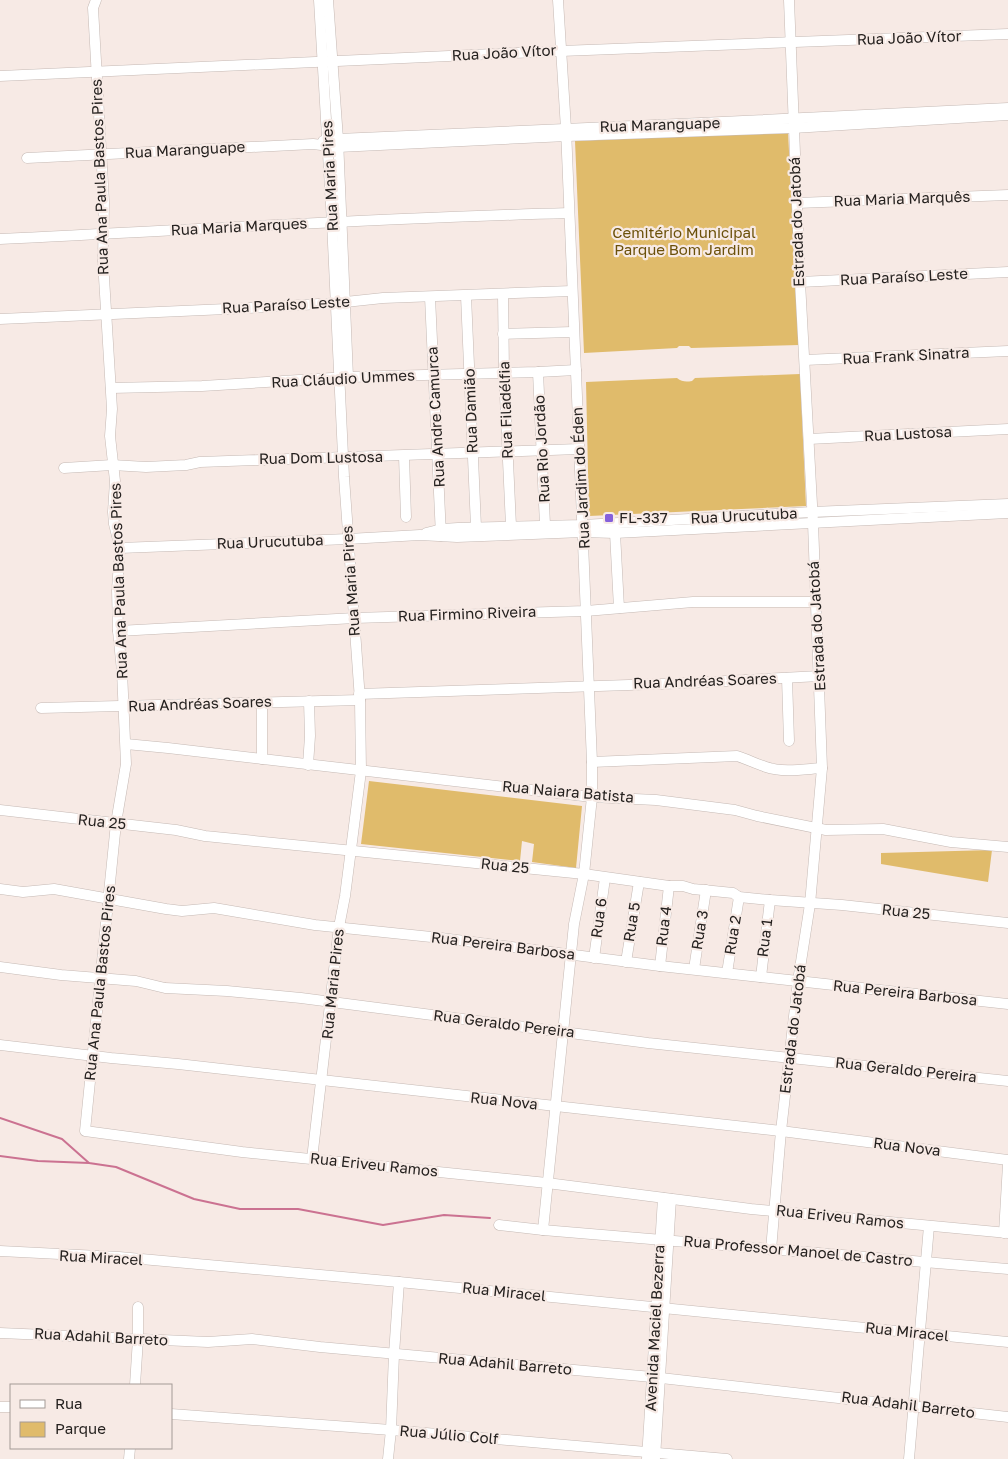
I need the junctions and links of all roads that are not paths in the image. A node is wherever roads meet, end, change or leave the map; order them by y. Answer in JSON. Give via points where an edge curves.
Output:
{"nodes":[{"id":1,"x":96,"y":0,"type":"edge"},
{"id":2,"x":319,"y":0,"type":"edge"},
{"id":3,"x":328,"y":0,"type":"edge"},
{"id":4,"x":558,"y":0,"type":"edge"},
{"id":5,"x":789,"y":0,"type":"edge"},
{"id":6,"x":1008,"y":34,"type":"edge"},
{"id":7,"x":791,"y":43,"type":"junction"},
{"id":8,"x":561,"y":50,"type":"junction"},
{"id":9,"x":328,"y":62,"type":"junction"},
{"id":10,"x":97,"y":72,"type":"junction"},
{"id":11,"x":0,"y":76,"type":"edge"},
{"id":12,"x":1008,"y":108,"type":"edge"},
{"id":13,"x":1008,"y":115,"type":"edge"},
{"id":14,"x":793,"y":124,"type":"junction"},
{"id":15,"x":566,"y":132,"type":"junction"},
{"id":16,"x":333,"y":143,"type":"junction"},
{"id":17,"x":102,"y":154,"type":"junction"},
{"id":18,"x":27,"y":158,"type":"dead end"},
{"id":19,"x":1008,"y":195,"type":"edge"},
{"id":20,"x":797,"y":203,"type":"junction"},
{"id":21,"x":569,"y":213,"type":"junction"},
{"id":22,"x":336,"y":222,"type":"junction"},
{"id":23,"x":103,"y":234,"type":"junction"},
{"id":24,"x":0,"y":239,"type":"edge"},
{"id":25,"x":1008,"y":272,"type":"edge"},
{"id":26,"x":800,"y":282,"type":"junction"},
{"id":27,"x":572,"y":291,"type":"junction"},
{"id":28,"x":503,"y":295,"type":"junction"},
{"id":29,"x":466,"y":296,"type":"junction"},
{"id":30,"x":430,"y":297,"type":"junction"},
{"id":31,"x":340,"y":302,"type":"junction"},
{"id":32,"x":105,"y":313,"type":"junction"},
{"id":33,"x":0,"y":318,"type":"edge"},
{"id":34,"x":573,"y":332,"type":"junction"},
{"id":35,"x":503,"y":334,"type":"junction"},
{"id":36,"x":1008,"y":351,"type":"edge"},
{"id":37,"x":805,"y":360,"type":"junction"},
{"id":38,"x":576,"y":370,"type":"junction"},
{"id":39,"x":538,"y":372,"type":"junction"},
{"id":40,"x":504,"y":373,"type":"junction"},
{"id":41,"x":470,"y":374,"type":"junction"},
{"id":42,"x":434,"y":375,"type":"junction"},
{"id":43,"x":344,"y":377,"type":"junction"},
{"id":44,"x":111,"y":388,"type":"junction"},
{"id":45,"x":1008,"y":429,"type":"edge"},
{"id":46,"x":808,"y":439,"type":"junction"},
{"id":47,"x":579,"y":449,"type":"junction"},
{"id":48,"x":542,"y":450,"type":"junction"},
{"id":49,"x":508,"y":451,"type":"junction"},
{"id":50,"x":472,"y":453,"type":"junction"},
{"id":51,"x":438,"y":454,"type":"junction"},
{"id":52,"x":342,"y":456,"type":"junction"},
{"id":53,"x":404,"y":456,"type":"junction"},
{"id":54,"x":112,"y":465,"type":"junction"},
{"id":55,"x":64,"y":468,"type":"dead end"},
{"id":56,"x":1008,"y":504,"type":"edge"},
{"id":57,"x":1008,"y":513,"type":"edge"},
{"id":58,"x":406,"y":517,"type":"dead end"},
{"id":59,"x":813,"y":517,"type":"junction"},
{"id":60,"x":545,"y":525,"type":"junction"},
{"id":61,"x":511,"y":526,"type":"junction"},
{"id":62,"x":476,"y":527,"type":"junction"},
{"id":63,"x":583,"y":528,"type":"junction"},
{"id":64,"x":616,"y":532,"type":"junction"},
{"id":65,"x":442,"y":533,"type":"junction"},
{"id":66,"x":348,"y":540,"type":"junction"},
{"id":67,"x":120,"y":548,"type":"junction"},
{"id":68,"x":816,"y":602,"type":"junction"},
{"id":69,"x":619,"y":608,"type":"junction"},
{"id":70,"x":586,"y":611,"type":"junction"},
{"id":71,"x":355,"y":618,"type":"junction"},
{"id":72,"x":118,"y":631,"type":"junction"},
{"id":73,"x":820,"y":676,"type":"junction"},
{"id":74,"x":787,"y":678,"type":"junction"},
{"id":75,"x":589,"y":685,"type":"junction"},
{"id":76,"x":360,"y":697,"type":"junction"},
{"id":77,"x":309,"y":701,"type":"junction"},
{"id":78,"x":262,"y":703,"type":"junction"},
{"id":79,"x":124,"y":707,"type":"junction"},
{"id":80,"x":40,"y":708,"type":"dead end"},
{"id":81,"x":789,"y":742,"type":"dead end"},
{"id":82,"x":126,"y":744,"type":"junction"},
{"id":83,"x":262,"y":759,"type":"junction"},
{"id":84,"x":592,"y":762,"type":"junction"},
{"id":85,"x":308,"y":765,"type":"junction"},
{"id":86,"x":822,"y":768,"type":"junction"},
{"id":87,"x":361,"y":771,"type":"junction"},
{"id":88,"x":592,"y":797,"type":"junction"},
{"id":89,"x":0,"y":810,"type":"edge"},
{"id":90,"x":116,"y":823,"type":"junction"},
{"id":91,"x":816,"y":827,"type":"junction"},
{"id":92,"x":1008,"y":847,"type":"edge"},
{"id":93,"x":350,"y":850,"type":"junction"},
{"id":94,"x":584,"y":874,"type":"junction"},
{"id":95,"x":605,"y":878,"type":"junction"},
{"id":96,"x":638,"y":882,"type":"junction"},
{"id":97,"x":669,"y":886,"type":"junction"},
{"id":98,"x":0,"y":889,"type":"edge"},
{"id":99,"x":706,"y":890,"type":"junction"},
{"id":100,"x":739,"y":897,"type":"junction"},
{"id":101,"x":108,"y":899,"type":"junction"},
{"id":102,"x":770,"y":900,"type":"junction"},
{"id":103,"x":810,"y":904,"type":"junction"},
{"id":104,"x":1008,"y":923,"type":"edge"},
{"id":105,"x":339,"y":927,"type":"junction"},
{"id":106,"x":571,"y":955,"type":"junction"},
{"id":107,"x":594,"y":958,"type":"junction"},
{"id":108,"x":626,"y":962,"type":"junction"},
{"id":109,"x":660,"y":966,"type":"junction"},
{"id":110,"x":0,"y":967,"type":"edge"},
{"id":111,"x":694,"y":969,"type":"junction"},
{"id":112,"x":727,"y":972,"type":"junction"},
{"id":113,"x":761,"y":976,"type":"junction"},
{"id":114,"x":100,"y":978,"type":"junction"},
{"id":115,"x":798,"y":981,"type":"junction"},
{"id":116,"x":331,"y":1003,"type":"junction"},
{"id":117,"x":1008,"y":1004,"type":"edge"},
{"id":118,"x":563,"y":1032,"type":"junction"},
{"id":119,"x":0,"y":1045,"type":"edge"},
{"id":120,"x":93,"y":1056,"type":"junction"},
{"id":121,"x":790,"y":1057,"type":"junction"},
{"id":122,"x":322,"y":1081,"type":"junction"},
{"id":123,"x":1008,"y":1081,"type":"edge"},
{"id":124,"x":556,"y":1106,"type":"junction"},
{"id":125,"x":85,"y":1131,"type":"joint"},
{"id":126,"x":781,"y":1131,"type":"junction"},
{"id":127,"x":312,"y":1159,"type":"junction"},
{"id":128,"x":1008,"y":1160,"type":"edge"},
{"id":129,"x":1008,"y":1164,"type":"edge"},
{"id":130,"x":547,"y":1183,"type":"junction"},
{"id":131,"x":667,"y":1198,"type":"junction"},
{"id":132,"x":774,"y":1211,"type":"junction"},
{"id":133,"x":499,"y":1225,"type":"dead end"},
{"id":134,"x":929,"y":1226,"type":"junction"},
{"id":135,"x":543,"y":1230,"type":"junction"},
{"id":136,"x":1006,"y":1233,"type":"edge"},
{"id":137,"x":664,"y":1241,"type":"junction"},
{"id":138,"x":771,"y":1250,"type":"junction"},
{"id":139,"x":0,"y":1251,"type":"edge"},
{"id":140,"x":926,"y":1261,"type":"junction"},
{"id":141,"x":1008,"y":1270,"type":"edge"},
{"id":142,"x":399,"y":1282,"type":"junction"},
{"id":143,"x":138,"y":1307,"type":"dead end"},
{"id":144,"x":661,"y":1307,"type":"junction"},
{"id":145,"x":0,"y":1332,"type":"edge"},
{"id":146,"x":921,"y":1333,"type":"junction"},
{"id":147,"x":138,"y":1340,"type":"junction"},
{"id":148,"x":1008,"y":1342,"type":"edge"},
{"id":149,"x":394,"y":1354,"type":"junction"},
{"id":150,"x":656,"y":1377,"type":"junction"},
{"id":151,"x":136,"y":1384,"type":"edge"},
{"id":152,"x":913,"y":1405,"type":"junction"},
{"id":153,"x":172,"y":1414,"type":"edge"},
{"id":154,"x":1008,"y":1417,"type":"edge"},
{"id":155,"x":391,"y":1430,"type":"junction"},
{"id":156,"x":652,"y":1456,"type":"edge"},
{"id":157,"x":388,"y":1459,"type":"edge"},
{"id":158,"x":727,"y":1459,"type":"edge"},
{"id":159,"x":909,"y":1459,"type":"edge"}],
"edges":[{"from":1,"to":10,"type":"street","name":"Rua Ana Paula Bastos Pires","via":[[93,8]]},
{"from":2,"to":9,"type":"street","name":"Rua Maria Pires"},
{"from":3,"to":9,"type":"street","name":"Rua Maria Pires"},
{"from":4,"to":8,"type":"street","name":"Rua Jardim do Éden"},
{"from":5,"to":7,"type":"street","name":"Estrada do Jatobá"},
{"from":6,"to":7,"type":"street","name":"Rua João Vítor"},
{"from":7,"to":8,"type":"street","name":"Rua João Vítor"},
{"from":7,"to":14,"type":"street","name":"Estrada do Jatobá"},
{"from":8,"to":9,"type":"street","name":"Rua João Vítor"},
{"from":8,"to":15,"type":"street","name":"Rua Jardim do Éden"},
{"from":9,"to":10,"type":"street","name":"Rua João Vítor"},
{"from":9,"to":16,"type":"street","name":"Rua Maria Pires"},
{"from":10,"to":11,"type":"street","name":"Rua João Vítor"},
{"from":10,"to":17,"type":"street","name":"Rua Ana Paula Bastos Pires"},
{"from":12,"to":14,"type":"street","name":"Rua Maranguape"},
{"from":13,"to":14,"type":"street","name":"Rua Maranguape"},
{"from":14,"to":15,"type":"street","name":"Rua Maranguape"},
{"from":14,"to":20,"type":"street","name":"Estrada do Jatobá"},
{"from":15,"to":16,"type":"street","name":"Rua Maranguape"},
{"from":15,"to":21,"type":"street","name":"Rua Jardim do Éden"},
{"from":16,"to":17,"type":"street","name":"Rua Maranguape"},
{"from":16,"to":22,"type":"street","name":"Rua Maria Pires"},
{"from":17,"to":18,"type":"street","name":"Rua Maranguape"},
{"from":17,"to":23,"type":"street","name":"Rua Ana Paula Bastos Pires"},
{"from":19,"to":20,"type":"street","name":"Rua Maria Marquês"},
{"from":20,"to":26,"type":"street","name":"Estrada do Jatobá"},
{"from":21,"to":22,"type":"street","name":"Rua Maria Marques"},
{"from":21,"to":27,"type":"street","name":"Rua Jardim do Éden"},
{"from":22,"to":23,"type":"street","name":"Rua Maria Marques"},
{"from":22,"to":31,"type":"street","name":"Rua Maria Pires"},
{"from":23,"to":24,"type":"street","name":"Rua Maria Marques"},
{"from":23,"to":32,"type":"street","name":"Rua Ana Paula Bastos Pires"},
{"from":25,"to":26,"type":"street","name":"Rua Paraíso Leste"},
{"from":26,"to":37,"type":"street","name":"Estrada do Jatobá"},
{"from":27,"to":28,"type":"street","name":"Rua Paraíso Leste"},
{"from":27,"to":34,"type":"street","name":"Rua Jardim do Éden"},
{"from":28,"to":29,"type":"street","name":"Rua Paraíso Leste"},
{"from":28,"to":35,"type":"street","name":"Rua Filadélfia"},
{"from":29,"to":30,"type":"street","name":"Rua Paraíso Leste"},
{"from":29,"to":41,"type":"street","name":"Rua Damião"},
{"from":30,"to":31,"type":"street","name":"Rua Paraíso Leste"},
{"from":30,"to":42,"type":"street","name":"Rua Andre Camurca"},
{"from":31,"to":32,"type":"street","name":"Rua Paraíso Leste"},
{"from":31,"to":43,"type":"street","name":"Rua Maria Pires"},
{"from":32,"to":33,"type":"street","name":"Rua Paraíso Leste"},
{"from":32,"to":44,"type":"street","name":"Rua Ana Paula Bastos Pires"},
{"from":34,"to":35,"type":"street"},
{"from":34,"to":38,"type":"street","name":"Rua Jardim do Éden"},
{"from":35,"to":40,"type":"street","name":"Rua Filadélfia"},
{"from":36,"to":37,"type":"street","name":"Rua Frank Sinatra"},
{"from":37,"to":46,"type":"street","name":"Estrada do Jatobá"},
{"from":38,"to":39,"type":"street","name":"Rua Cláudio Ummes"},
{"from":38,"to":47,"type":"street","name":"Rua Jardim do Éden"},
{"from":39,"to":40,"type":"street","name":"Rua Cláudio Ummes"},
{"from":39,"to":48,"type":"street","name":"Rua Rio Jordão"},
{"from":40,"to":41,"type":"street","name":"Rua Cláudio Ummes"},
{"from":40,"to":49,"type":"street","name":"Rua Filadélfia"},
{"from":41,"to":42,"type":"street","name":"Rua Cláudio Ummes"},
{"from":41,"to":50,"type":"street","name":"Rua Damião"},
{"from":42,"to":43,"type":"street","name":"Rua Cláudio Ummes"},
{"from":42,"to":51,"type":"street","name":"Rua Andre Camurca"},
{"from":43,"to":44,"type":"street","name":"Rua Cláudio Ummes"},
{"from":43,"to":52,"type":"street","name":"Rua Maria Pires"},
{"from":44,"to":54,"type":"street","name":"Rua Ana Paula Bastos Pires"},
{"from":45,"to":46,"type":"street","name":"Rua Lustosa"},
{"from":46,"to":59,"type":"street","name":"Estrada do Jatobá"},
{"from":47,"to":48,"type":"street","name":"Rua Dom Lustosa"},
{"from":47,"to":63,"type":"street","name":"Rua Jardim do Éden"},
{"from":48,"to":49,"type":"street","name":"Rua Dom Lustosa"},
{"from":48,"to":60,"type":"street","name":"Rua Rio Jordão"},
{"from":49,"to":50,"type":"street","name":"Rua Dom Lustosa"},
{"from":49,"to":61,"type":"street","name":"Rua Filadélfia"},
{"from":50,"to":51,"type":"street","name":"Rua Dom Lustosa"},
{"from":50,"to":62,"type":"street","name":"Rua Damião"},
{"from":51,"to":53,"type":"street","name":"Rua Dom Lustosa"},
{"from":51,"to":65,"type":"street","name":"Rua Andre Camurca"},
{"from":52,"to":53,"type":"street","name":"Rua Dom Lustosa"},
{"from":52,"to":54,"type":"street","name":"Rua Dom Lustosa","via":[[146,467]]},
{"from":52,"to":66,"type":"street","name":"Rua Maria Pires"},
{"from":53,"to":58,"type":"street"},
{"from":54,"to":55,"type":"street","name":"Rua Dom Lustosa"},
{"from":54,"to":67,"type":"street","name":"Rua Ana Paula Bastos Pires","via":[[114,524]]},
{"from":56,"to":59,"type":"street","name":"Rua Urucutuba"},
{"from":57,"to":59,"type":"street","name":"Rua Urucutuba"},
{"from":59,"to":63,"type":"street","name":"Rua Urucutuba"},
{"from":59,"to":64,"type":"street","name":"Rua Urucutuba"},
{"from":59,"to":68,"type":"street","name":"Estrada do Jatobá"},
{"from":60,"to":61,"type":"street","name":"Rua Urucutuba"},
{"from":60,"to":63,"type":"street","name":"Rua Urucutuba"},
{"from":61,"to":62,"type":"street","name":"Rua Urucutuba"},
{"from":62,"to":65,"type":"street","name":"Rua Urucutuba"},
{"from":63,"to":64,"type":"street","name":"Rua Urucutuba"},
{"from":63,"to":65,"type":"street","name":"Rua Urucutuba"},
{"from":63,"to":70,"type":"street","name":"Rua Jardim do Éden"},
{"from":64,"to":69,"type":"street"},
{"from":65,"to":66,"type":"street","name":"Rua Urucutuba"},
{"from":66,"to":67,"type":"street","name":"Rua Urucutuba"},
{"from":66,"to":71,"type":"street","name":"Rua Maria Pires"},
{"from":67,"to":72,"type":"street","name":"Rua Ana Paula Bastos Pires"},
{"from":68,"to":69,"type":"street","name":"Rua Firmino Riveira","via":[[692,602]]},
{"from":68,"to":73,"type":"street","name":"Estrada do Jatobá"},
{"from":69,"to":70,"type":"street","name":"Rua Firmino Riveira"},
{"from":70,"to":71,"type":"street","name":"Rua Firmino Riveira"},
{"from":70,"to":75,"type":"street","name":"Rua Jardim do Éden"},
{"from":71,"to":72,"type":"street","name":"Rua Firmino Riveira"},
{"from":71,"to":76,"type":"street","name":"Rua Maria Pires"},
{"from":72,"to":79,"type":"street","name":"Rua Ana Paula Bastos Pires"},
{"from":73,"to":74,"type":"street","name":"Rua Andréas Soares"},
{"from":73,"to":86,"type":"street","name":"Estrada do Jatobá"},
{"from":74,"to":75,"type":"street","name":"Rua Andréas Soares"},
{"from":74,"to":81,"type":"street"},
{"from":75,"to":76,"type":"street","name":"Rua Andréas Soares"},
{"from":75,"to":84,"type":"street","name":"Rua Jardim do Éden"},
{"from":76,"to":77,"type":"street","name":"Rua Andréas Soares"},
{"from":76,"to":87,"type":"street","name":"Rua Maria Pires"},
{"from":77,"to":78,"type":"street","name":"Rua Andréas Soares"},
{"from":77,"to":85,"type":"street"},
{"from":78,"to":79,"type":"street","name":"Rua Andréas Soares"},
{"from":78,"to":83,"type":"street"},
{"from":79,"to":80,"type":"street","name":"Rua Andréas Soares"},
{"from":79,"to":82,"type":"street","name":"Rua Ana Paula Bastos Pires"},
{"from":82,"to":83,"type":"street","name":"Rua Naiara Batista"},
{"from":82,"to":90,"type":"street","name":"Rua Ana Paula Bastos Pires","via":[[126,764]]},
{"from":83,"to":85,"type":"street","name":"Rua Naiara Batista"},
{"from":84,"to":86,"type":"street","via":[[737,756],[776,769]]},
{"from":84,"to":88,"type":"street","name":"Rua Jardim do Éden"},
{"from":85,"to":87,"type":"street","name":"Rua Naiara Batista"},
{"from":86,"to":91,"type":"street","name":"Estrada do Jatobá"},
{"from":87,"to":88,"type":"street","name":"Rua Naiara Batista"},
{"from":87,"to":93,"type":"street","name":"Rua Maria Pires"},
{"from":88,"to":91,"type":"street","name":"Rua Naiara Batista","via":[[646,798],[722,808]]},
{"from":88,"to":94,"type":"street","name":"Rua Jardim do Éden"},
{"from":89,"to":90,"type":"street","name":"Rua 25"},
{"from":90,"to":93,"type":"street","name":"Rua 25","via":[[205,836]]},
{"from":90,"to":101,"type":"street","name":"Rua Ana Paula Bastos Pires"},
{"from":91,"to":92,"type":"street","name":"Rua Naiara Batista","via":[[826,830],[883,829],[950,842]]},
{"from":91,"to":103,"type":"street","name":"Estrada do Jatobá"},
{"from":93,"to":94,"type":"street","name":"Rua 25"},
{"from":93,"to":105,"type":"street","name":"Rua Maria Pires"},
{"from":94,"to":95,"type":"street","name":"Rua 25"},
{"from":94,"to":106,"type":"street","name":"Rua Jardim do Éden"},
{"from":95,"to":96,"type":"street","name":"Rua 25"},
{"from":95,"to":107,"type":"street","name":"Rua 6"},
{"from":96,"to":97,"type":"street","name":"Rua 25"},
{"from":96,"to":108,"type":"street","name":"Rua 5"},
{"from":97,"to":99,"type":"street","name":"Rua 25"},
{"from":97,"to":109,"type":"street","name":"Rua 4"},
{"from":98,"to":101,"type":"street","name":"Rua Pereira Barbosa","via":[[22,892],[54,889]]},
{"from":99,"to":100,"type":"street","name":"Rua 25","via":[[733,893]]},
{"from":99,"to":111,"type":"street","name":"Rua 3"},
{"from":100,"to":102,"type":"street","name":"Rua 25"},
{"from":100,"to":112,"type":"street","name":"Rua 2"},
{"from":101,"to":105,"type":"street","name":"Rua Pereira Barbosa","via":[[174,910],[214,908]]},
{"from":101,"to":114,"type":"street","name":"Rua Ana Paula Bastos Pires"},
{"from":102,"to":103,"type":"street","name":"Rua 25"},
{"from":102,"to":113,"type":"street","name":"Rua 1"},
{"from":103,"to":104,"type":"street","name":"Rua 25"},
{"from":103,"to":115,"type":"street","name":"Estrada do Jatobá"},
{"from":105,"to":106,"type":"street","name":"Rua Pereira Barbosa"},
{"from":105,"to":116,"type":"street","name":"Rua Maria Pires"},
{"from":106,"to":107,"type":"street","name":"Rua Pereira Barbosa"},
{"from":106,"to":118,"type":"street","name":"Rua Jardim do Éden"},
{"from":107,"to":108,"type":"street","name":"Rua Pereira Barbosa"},
{"from":108,"to":109,"type":"street","name":"Rua Pereira Barbosa"},
{"from":109,"to":111,"type":"street","name":"Rua Pereira Barbosa"},
{"from":110,"to":114,"type":"street","name":"Rua Geraldo Pereira"},
{"from":111,"to":112,"type":"street","name":"Rua Pereira Barbosa"},
{"from":112,"to":113,"type":"street","name":"Rua Pereira Barbosa"},
{"from":113,"to":115,"type":"street","name":"Rua Pereira Barbosa"},
{"from":114,"to":116,"type":"street","name":"Rua Geraldo Pereira","via":[[136,981],[164,988],[227,991]]},
{"from":114,"to":120,"type":"street","name":"Rua Ana Paula Bastos Pires"},
{"from":115,"to":117,"type":"street","name":"Rua Pereira Barbosa"},
{"from":115,"to":121,"type":"street","name":"Estrada do Jatobá"},
{"from":116,"to":118,"type":"street","name":"Rua Geraldo Pereira"},
{"from":116,"to":122,"type":"street","name":"Rua Maria Pires"},
{"from":118,"to":121,"type":"street","name":"Rua Geraldo Pereira"},
{"from":118,"to":124,"type":"street","name":"Rua Jardim do Éden"},
{"from":119,"to":120,"type":"street","name":"Rua Nova"},
{"from":120,"to":122,"type":"street","name":"Rua Nova"},
{"from":120,"to":125,"type":"street","name":"Rua Ana Paula Bastos Pires"},
{"from":121,"to":123,"type":"street","name":"Rua Geraldo Pereira"},
{"from":121,"to":126,"type":"street","name":"Estrada do Jatobá"},
{"from":122,"to":124,"type":"street","name":"Rua Nova"},
{"from":122,"to":127,"type":"street","name":"Rua Maria Pires"},
{"from":124,"to":126,"type":"street","name":"Rua Nova"},
{"from":124,"to":130,"type":"street","name":"Rua Jardim do Éden"},
{"from":125,"to":127,"type":"street","name":"Rua Eriveu Ramos"},
{"from":126,"to":128,"type":"street","name":"Rua Nova"},
{"from":126,"to":132,"type":"street","name":"Estrada do Jatobá"},
{"from":127,"to":130,"type":"street","name":"Rua Eriveu Ramos"},
{"from":129,"to":136,"type":"street"},
{"from":130,"to":131,"type":"street","name":"Rua Eriveu Ramos"},
{"from":130,"to":135,"type":"street","name":"Rua Jardim do Éden"},
{"from":131,"to":132,"type":"street","name":"Rua Eriveu Ramos"},
{"from":131,"to":137,"type":"street","name":"Avenida Maciel Bezerra"},
{"from":132,"to":134,"type":"street","name":"Rua Eriveu Ramos"},
{"from":132,"to":138,"type":"street","name":"Estrada do Jatobá"},
{"from":133,"to":135,"type":"street","name":"Rua Professor Manoel de Castro"},
{"from":134,"to":136,"type":"street","name":"Rua Eriveu Ramos"},
{"from":134,"to":140,"type":"street"},
{"from":135,"to":137,"type":"street","name":"Rua Professor Manoel de Castro"},
{"from":137,"to":138,"type":"street","name":"Rua Professor Manoel de Castro"},
{"from":137,"to":144,"type":"street","name":"Avenida Maciel Bezerra"},
{"from":138,"to":140,"type":"street","name":"Rua Professor Manoel de Castro"},
{"from":139,"to":142,"type":"street","name":"Rua Miracel","via":[[118,1257]]},
{"from":140,"to":141,"type":"street","name":"Rua Professor Manoel de Castro"},
{"from":140,"to":146,"type":"street"},
{"from":142,"to":144,"type":"street","name":"Rua Miracel"},
{"from":142,"to":149,"type":"street"},
{"from":143,"to":147,"type":"street"},
{"from":144,"to":146,"type":"street","name":"Rua Miracel"},
{"from":144,"to":150,"type":"street","name":"Avenida Maciel Bezerra"},
{"from":145,"to":147,"type":"street","name":"Rua Adahil Barreto"},
{"from":146,"to":148,"type":"street","name":"Rua Miracel"},
{"from":146,"to":152,"type":"street"},
{"from":147,"to":149,"type":"street","name":"Rua Adahil Barreto","via":[[208,1342],[252,1339]]},
{"from":147,"to":151,"type":"street"},
{"from":149,"to":150,"type":"street","name":"Rua Adahil Barreto"},
{"from":149,"to":155,"type":"street"},
{"from":150,"to":152,"type":"street","name":"Rua Adahil Barreto"},
{"from":150,"to":156,"type":"street","name":"Avenida Maciel Bezerra"},
{"from":152,"to":154,"type":"street","name":"Rua Adahil Barreto"},
{"from":152,"to":159,"type":"street"},
{"from":153,"to":155,"type":"street","name":"Rua Júlio Colf"},
{"from":155,"to":156,"type":"street","name":"Rua Júlio Colf"},
{"from":155,"to":157,"type":"street"},
{"from":156,"to":158,"type":"street","name":"Rua Júlio Colf"}]}
